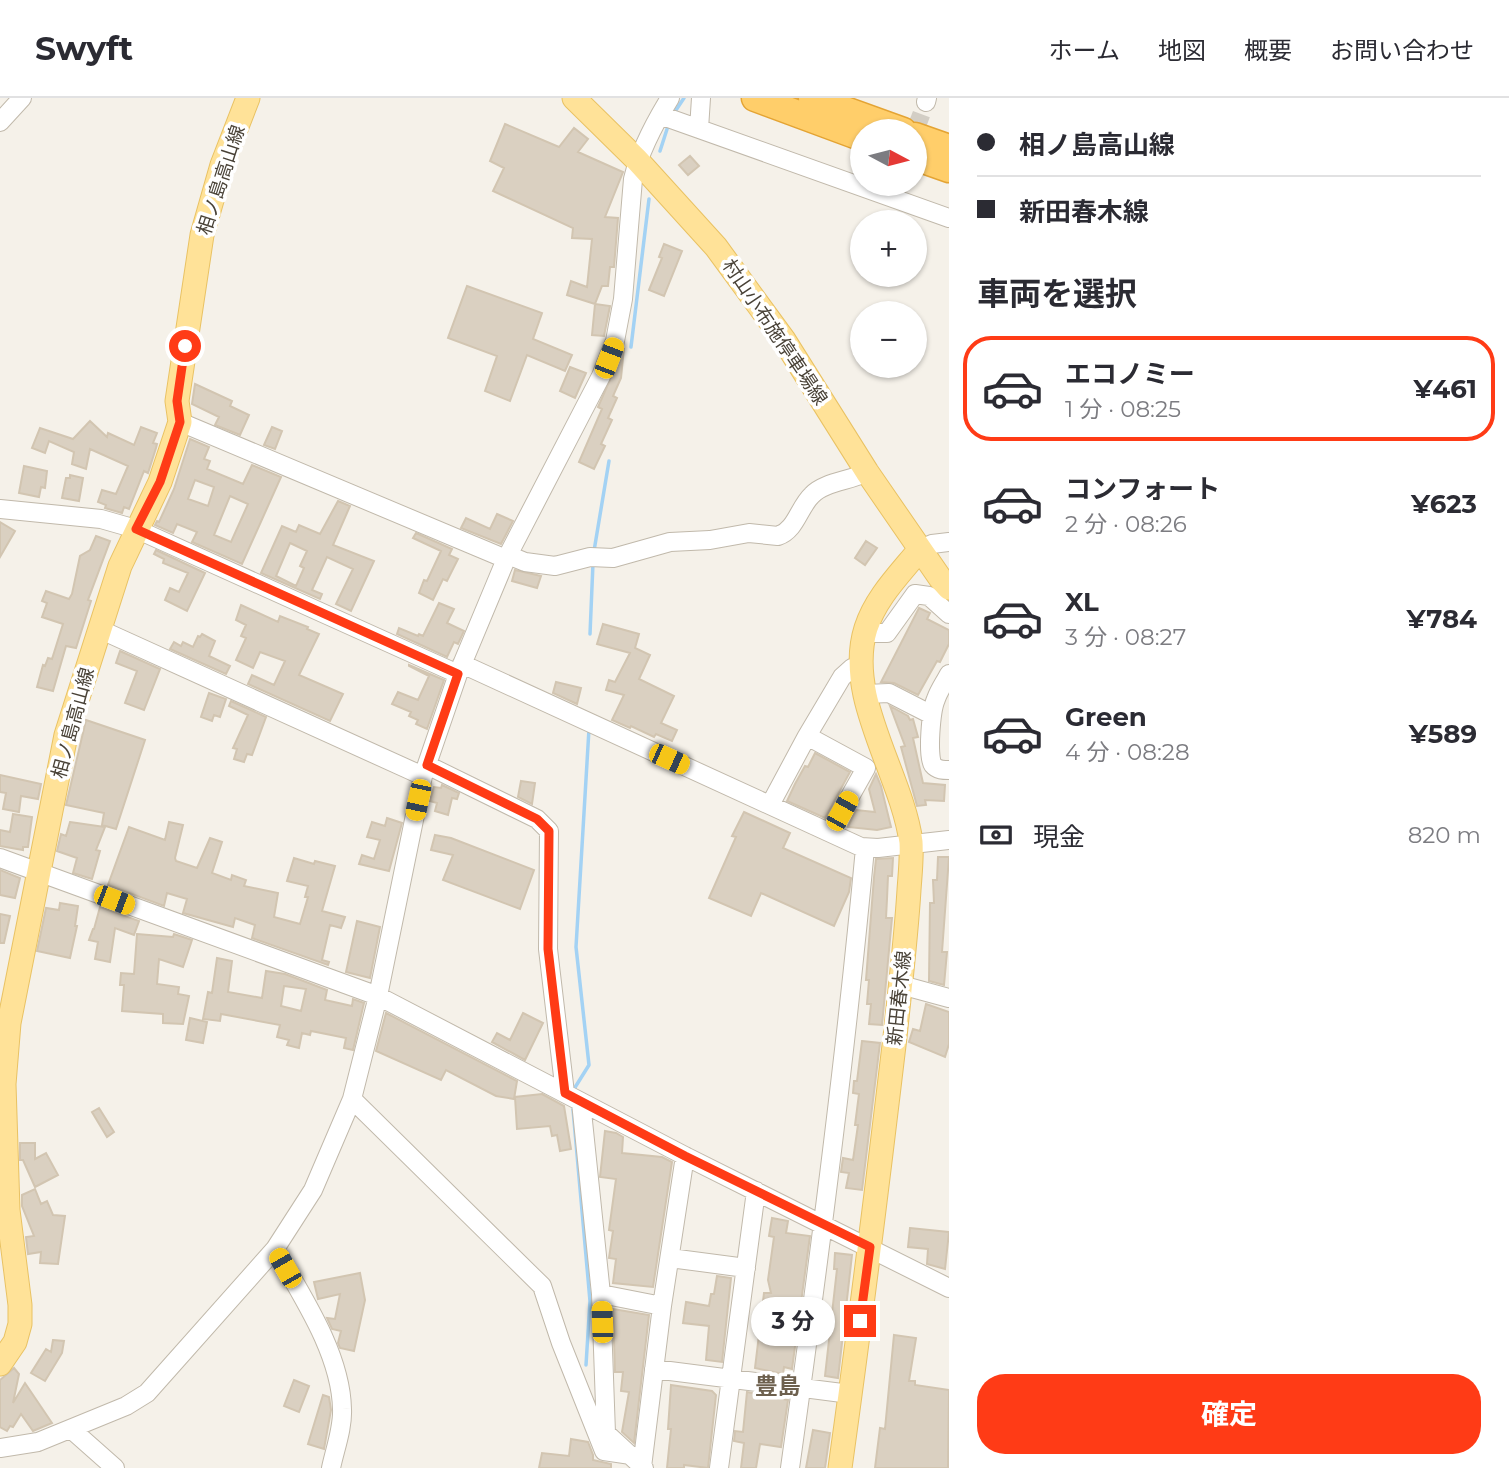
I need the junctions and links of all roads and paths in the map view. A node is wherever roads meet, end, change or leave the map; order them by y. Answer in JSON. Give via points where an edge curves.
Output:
{"nodes":[{"id":1,"x":22,"y":98,"type":"edge"},
{"id":2,"x":248,"y":98,"type":"edge"},
{"id":3,"x":574,"y":98,"type":"edge"},
{"id":4,"x":670,"y":98,"type":"edge"},
{"id":5,"x":701,"y":98,"type":"edge"},
{"id":6,"x":755,"y":98,"type":"edge"},
{"id":7,"x":812,"y":98,"type":"edge"},
{"id":8,"x":667,"y":118,"type":"junction"},
{"id":9,"x":871,"y":119,"type":"edge"},
{"id":10,"x":0,"y":122,"type":"edge"},
{"id":11,"x":699,"y":129,"type":"junction"},
{"id":12,"x":850,"y":133,"type":"edge"},
{"id":13,"x":928,"y":141,"type":"edge"},
{"id":14,"x":949,"y":148,"type":"edge"},
{"id":15,"x":638,"y":160,"type":"junction"},
{"id":16,"x":928,"y":162,"type":"edge"},
{"id":17,"x":949,"y":169,"type":"edge"},
{"id":18,"x":850,"y":176,"type":"edge"},
{"id":19,"x":905,"y":196,"type":"edge"},
{"id":20,"x":949,"y":218,"type":"edge"},
{"id":21,"x":180,"y":422,"type":"junction"},
{"id":22,"x":867,"y":472,"type":"junction"},
{"id":23,"x":0,"y":509,"type":"edge"},
{"id":24,"x":136,"y":529,"type":"junction"},
{"id":25,"x":949,"y":542,"type":"edge"},
{"id":26,"x":920,"y":549,"type":"junction"},
{"id":27,"x":507,"y":557,"type":"junction"},
{"id":28,"x":949,"y":588,"type":"edge"},
{"id":29,"x":949,"y":614,"type":"edge"},
{"id":30,"x":99,"y":629,"type":"junction"},
{"id":31,"x":865,"y":633,"type":"junction"},
{"id":32,"x":863,"y":667,"type":"junction"},
{"id":33,"x":460,"y":669,"type":"junction"},
{"id":34,"x":949,"y":674,"type":"edge"},
{"id":35,"x":866,"y":694,"type":"junction"},
{"id":36,"x":932,"y":715,"type":"junction"},
{"id":37,"x":807,"y":736,"type":"junction"},
{"id":38,"x":425,"y":770,"type":"junction"},
{"id":39,"x":949,"y":770,"type":"edge"},
{"id":40,"x":770,"y":805,"type":"junction"},
{"id":41,"x":830,"y":832,"type":"junction"},
{"id":42,"x":949,"y":840,"type":"edge"},
{"id":43,"x":911,"y":845,"type":"junction"},
{"id":44,"x":865,"y":848,"type":"junction"},
{"id":45,"x":0,"y":858,"type":"edge"},
{"id":46,"x":39,"y":872,"type":"junction"},
{"id":47,"x":901,"y":985,"type":"junction"},
{"id":48,"x":378,"y":996,"type":"junction"},
{"id":49,"x":949,"y":999,"type":"edge"},
{"id":50,"x":2,"y":1084,"type":"edge"},
{"id":51,"x":565,"y":1093,"type":"junction"},
{"id":52,"x":352,"y":1099,"type":"junction"},
{"id":53,"x":581,"y":1102,"type":"junction"},
{"id":54,"x":685,"y":1156,"type":"junction"},
{"id":55,"x":756,"y":1191,"type":"junction"},
{"id":56,"x":824,"y":1225,"type":"junction"},
{"id":57,"x":870,"y":1247,"type":"junction"},
{"id":58,"x":275,"y":1249,"type":"junction"},
{"id":59,"x":670,"y":1258,"type":"junction"},
{"id":60,"x":746,"y":1268,"type":"junction"},
{"id":61,"x":949,"y":1288,"type":"edge"},
{"id":62,"x":601,"y":1294,"type":"junction"},
{"id":63,"x":662,"y":1306,"type":"junction"},
{"id":64,"x":0,"y":1364,"type":"edge"},
{"id":65,"x":654,"y":1369,"type":"junction"},
{"id":66,"x":731,"y":1378,"type":"junction"},
{"id":67,"x":801,"y":1387,"type":"junction"},
{"id":68,"x":850,"y":1394,"type":"junction"},
{"id":69,"x":71,"y":1429,"type":"junction"},
{"id":70,"x":0,"y":1448,"type":"edge"},
{"id":71,"x":604,"y":1451,"type":"junction"},
{"id":72,"x":639,"y":1463,"type":"edge"},
{"id":73,"x":115,"y":1468,"type":"edge"},
{"id":74,"x":331,"y":1468,"type":"edge"},
{"id":75,"x":612,"y":1468,"type":"edge"},
{"id":76,"x":719,"y":1468,"type":"edge"},
{"id":77,"x":790,"y":1468,"type":"edge"},
{"id":78,"x":840,"y":1468,"type":"edge"}],
"edges":[{"from":1,"to":10,"type":"street"},
{"from":2,"to":21,"type":"main road","name":"相ノ島高山線","via":[[202,235],[177,401]]},
{"from":3,"to":15,"type":"main road","name":"村山小布施停車場線"},
{"from":4,"to":8,"type":"street"},
{"from":5,"to":11,"type":"street"},
{"from":6,"to":12,"type":"highway"},
{"from":7,"to":9,"type":"highway"},
{"from":8,"to":11,"type":"street"},
{"from":8,"to":15,"type":"street"},
{"from":11,"to":18,"type":"street"},
{"from":13,"to":14,"type":"highway"},
{"from":15,"to":22,"type":"main road","name":"村山小布施停車場線","via":[[716,247],[784,340]]},
{"from":15,"to":27,"type":"street","via":[[615,341]]},
{"from":16,"to":17,"type":"highway"},
{"from":19,"to":20,"type":"street"},
{"from":21,"to":24,"type":"main road","name":"相ノ島高山線","via":[[160,482]]},
{"from":21,"to":27,"type":"street"},
{"from":22,"to":26,"type":"main road","name":"村山小布施停車場線"},
{"from":22,"to":27,"type":"street","via":[[821,487],[790,528],[778,536],[743,534],[670,542],[613,558],[593,557],[555,566]]},
{"from":23,"to":24,"type":"street","via":[[101,519]]},
{"from":24,"to":30,"type":"main road","name":"相ノ島高山線"},
{"from":24,"to":33,"type":"street"},
{"from":25,"to":26,"type":"street"},
{"from":26,"to":28,"type":"main road","name":"村山小布施停車場線"},
{"from":26,"to":31,"type":"main road","name":"新田春木線","via":[[885,591]]},
{"from":27,"to":33,"type":"street"},
{"from":29,"to":31,"type":"street","via":[[929,596],[915,594],[887,633]]},
{"from":30,"to":38,"type":"street"},
{"from":30,"to":46,"type":"main road","name":"相ノ島高山線","via":[[66,735]]},
{"from":31,"to":32,"type":"main road","name":"新田春木線"},
{"from":32,"to":35,"type":"main road","name":"新田春木線"},
{"from":32,"to":37,"type":"street","via":[[852,668],[842,677]]},
{"from":33,"to":38,"type":"street"},
{"from":33,"to":40,"type":"street"},
{"from":34,"to":36,"type":"street"},
{"from":35,"to":36,"type":"street","via":[[889,693]]},
{"from":35,"to":43,"type":"main road","name":"新田春木線"},
{"from":36,"to":39,"type":"street","via":[[932,764]]},
{"from":37,"to":40,"type":"street"},
{"from":37,"to":41,"type":"street","via":[[866,768]]},
{"from":38,"to":48,"type":"street"},
{"from":38,"to":51,"type":"street","via":[[537,819],[549,831],[548,949]]},
{"from":40,"to":41,"type":"street"},
{"from":41,"to":44,"type":"street"},
{"from":42,"to":43,"type":"street"},
{"from":43,"to":44,"type":"street"},
{"from":43,"to":47,"type":"main road","name":"新田春木線"},
{"from":44,"to":56,"type":"street"},
{"from":45,"to":46,"type":"street"},
{"from":46,"to":48,"type":"street"},
{"from":46,"to":50,"type":"main road","name":"相ノ島高山線","via":[[9,1023]]},
{"from":47,"to":49,"type":"street"},
{"from":47,"to":57,"type":"main road","name":"新田春木線"},
{"from":48,"to":51,"type":"street"},
{"from":48,"to":52,"type":"street"},
{"from":50,"to":64,"type":"main road","name":"相ノ島高山線","via":[[20,1324],[15,1342]]},
{"from":51,"to":53,"type":"street"},
{"from":52,"to":58,"type":"street","via":[[313,1190]]},
{"from":52,"to":71,"type":"street","via":[[542,1286]]},
{"from":53,"to":54,"type":"street"},
{"from":53,"to":62,"type":"street"},
{"from":54,"to":55,"type":"street"},
{"from":54,"to":59,"type":"street"},
{"from":55,"to":56,"type":"street"},
{"from":55,"to":60,"type":"street"},
{"from":56,"to":57,"type":"street"},
{"from":56,"to":67,"type":"street"},
{"from":57,"to":61,"type":"street"},
{"from":57,"to":68,"type":"main road","name":"新田春木線"},
{"from":58,"to":69,"type":"street","via":[[146,1393]]},
{"from":58,"to":74,"type":"street","via":[[317,1322],[339,1381],[342,1411]]},
{"from":59,"to":60,"type":"street"},
{"from":59,"to":63,"type":"street"},
{"from":60,"to":66,"type":"street"},
{"from":62,"to":63,"type":"street"},
{"from":62,"to":72,"type":"street","via":[[606,1433]]},
{"from":63,"to":65,"type":"street"},
{"from":65,"to":66,"type":"street"},
{"from":65,"to":72,"type":"street"},
{"from":66,"to":67,"type":"street"},
{"from":66,"to":76,"type":"street"},
{"from":67,"to":68,"type":"street"},
{"from":67,"to":77,"type":"street"},
{"from":68,"to":78,"type":"main road","name":"新田春木線"},
{"from":69,"to":70,"type":"street","via":[[38,1442]]},
{"from":69,"to":73,"type":"street"},
{"from":71,"to":72,"type":"street"},
{"from":71,"to":75,"type":"street"}]}
